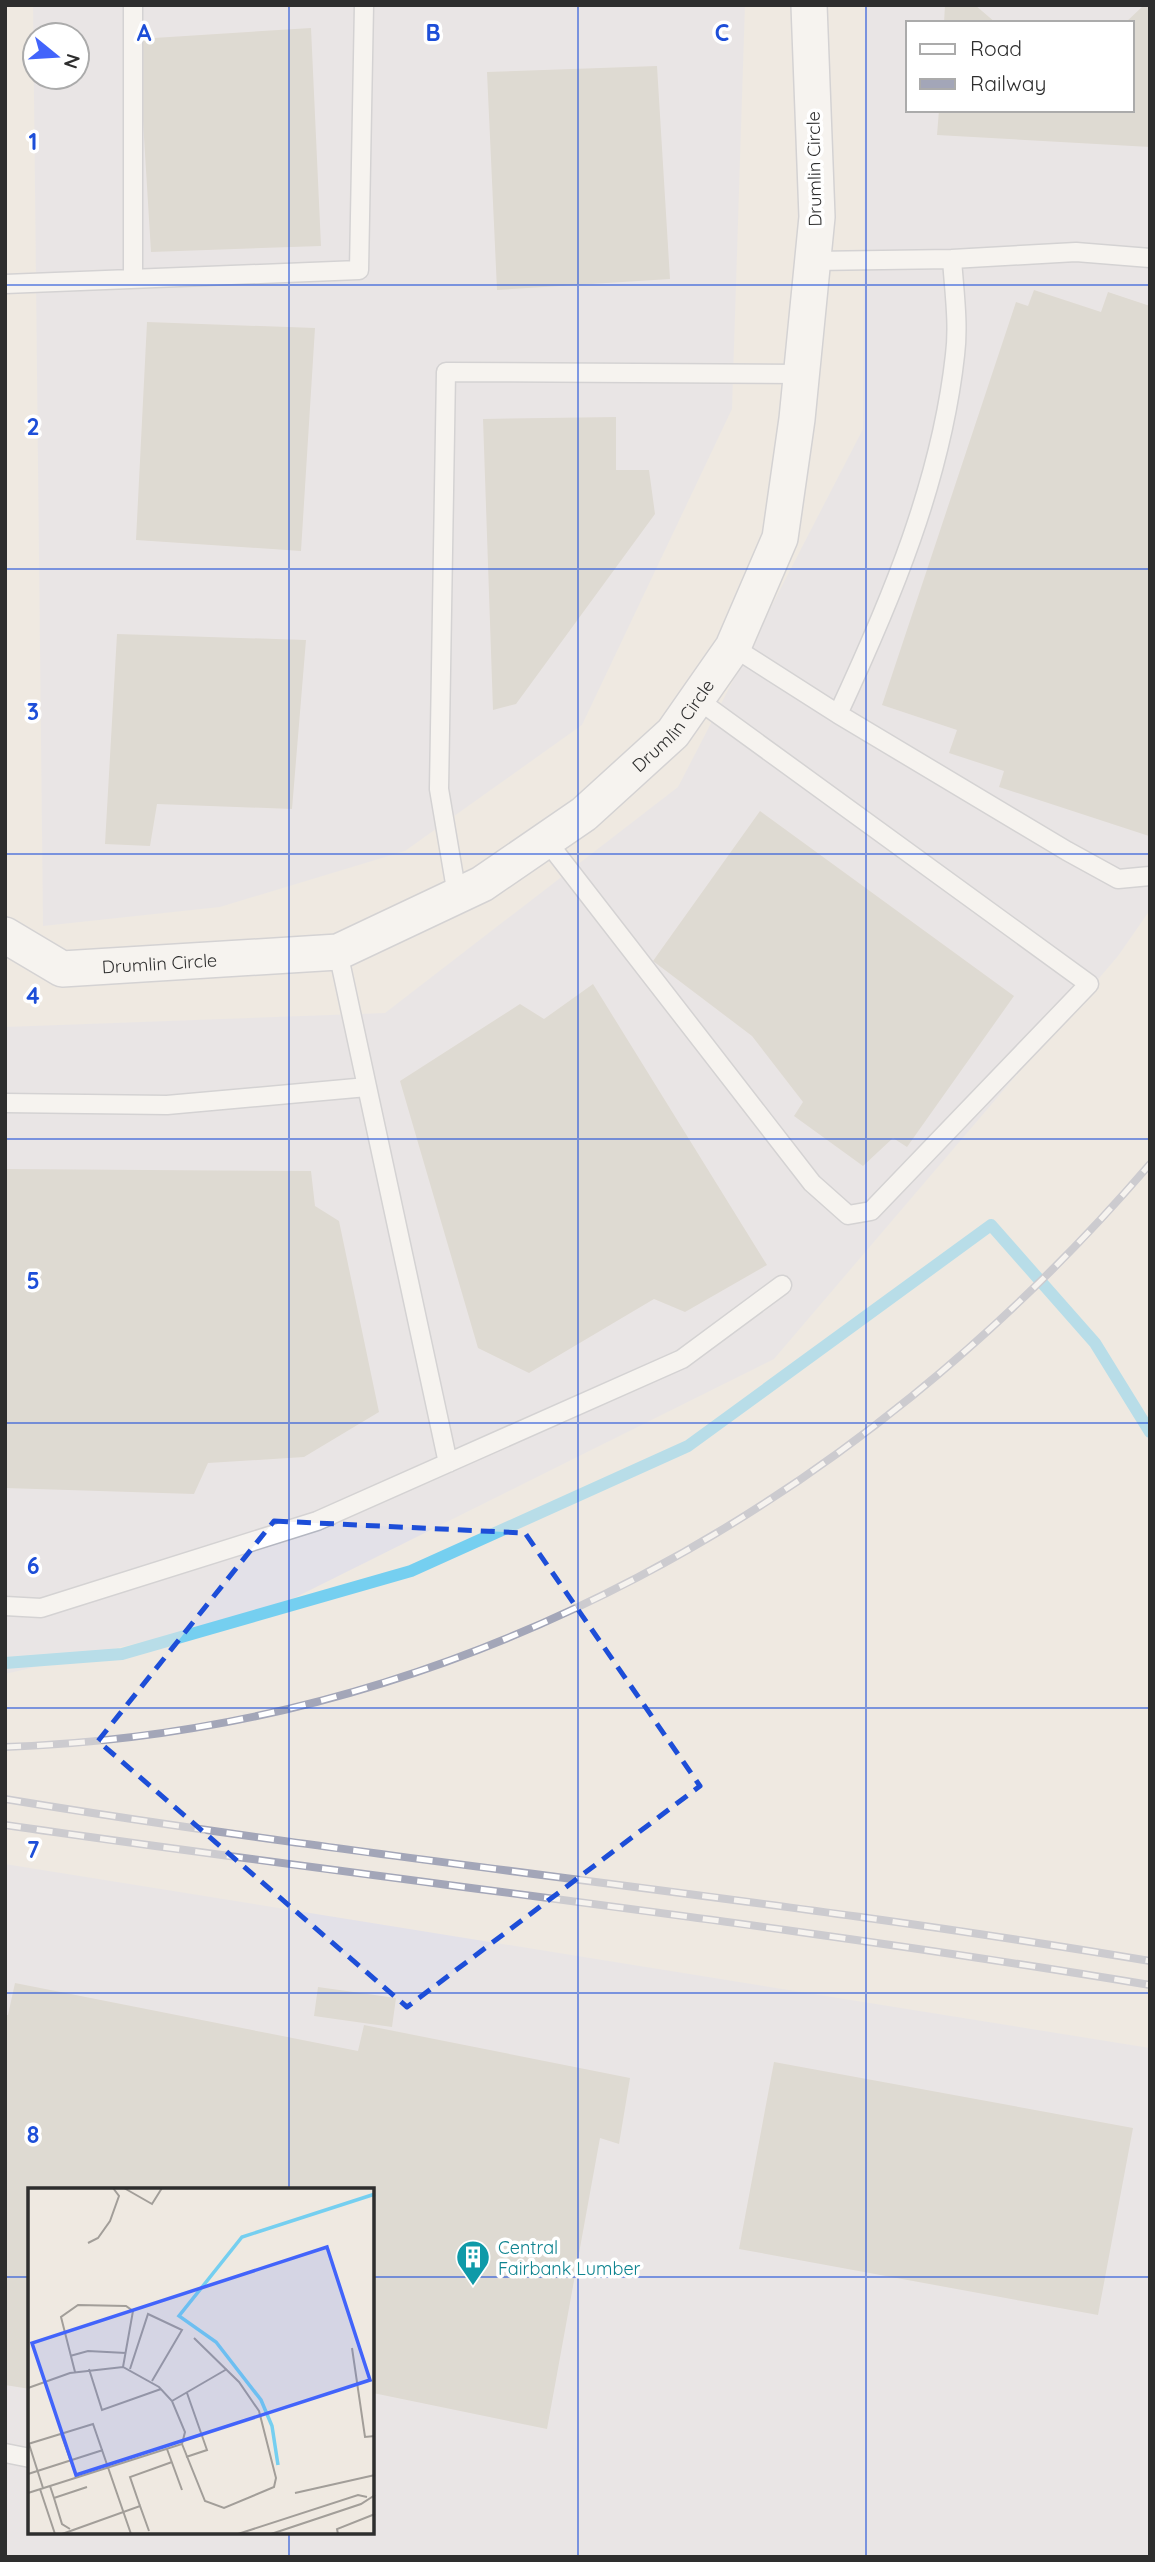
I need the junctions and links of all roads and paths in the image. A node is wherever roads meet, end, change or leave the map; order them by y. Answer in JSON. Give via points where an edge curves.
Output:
{"nodes":[{"id":1,"x":133,"y":5,"type":"edge"},
{"id":2,"x":364,"y":5,"type":"edge"},
{"id":3,"x":809,"y":5,"type":"edge"},
{"id":4,"x":1150,"y":258,"type":"edge"},
{"id":5,"x":952,"y":259,"type":"junction"},
{"id":6,"x":813,"y":261,"type":"junction"},
{"id":7,"x":133,"y":279,"type":"junction"},
{"id":8,"x":5,"y":284,"type":"edge"},
{"id":9,"x":802,"y":374,"type":"junction"},
{"id":10,"x":733,"y":647,"type":"junction"},
{"id":11,"x":697,"y":699,"type":"junction"},
{"id":12,"x":838,"y":714,"type":"junction"},
{"id":13,"x":546,"y":840,"type":"junction"},
{"id":14,"x":1150,"y":876,"type":"edge"},
{"id":15,"x":457,"y":895,"type":"junction"},
{"id":16,"x":5,"y":935,"type":"edge"},
{"id":17,"x":338,"y":952,"type":"junction"},
{"id":18,"x":367,"y":1087,"type":"junction"},
{"id":19,"x":5,"y":1103,"type":"edge"},
{"id":20,"x":782,"y":1285,"type":"dead end"},
{"id":21,"x":448,"y":1463,"type":"junction"},
{"id":22,"x":5,"y":1606,"type":"edge"},
{"id":23,"x":5,"y":2454,"type":"edge"},
{"id":24,"x":28,"y":2458,"type":"edge"}],
"edges":[{"from":1,"to":7,"type":"lane"},
{"from":2,"to":7,"type":"lane","via":[[359,270]]},
{"from":3,"to":6,"type":"street","name":"Drumlin Circle","via":[[817,217]]},
{"from":4,"to":5,"type":"lane","via":[[1076,252]]},
{"from":5,"to":6,"type":"lane"},
{"from":5,"to":12,"type":"lane","via":[[956,353],[920,514],[885,613]]},
{"from":6,"to":9,"type":"street","name":"Drumlin Circle"},
{"from":7,"to":8,"type":"lane"},
{"from":9,"to":10,"type":"street","name":"Drumlin Circle","via":[[780,538]]},
{"from":9,"to":15,"type":"lane","via":[[446,372],[439,789]]},
{"from":10,"to":11,"type":"street","name":"Drumlin Circle"},
{"from":10,"to":12,"type":"lane"},
{"from":11,"to":13,"type":"street","name":"Drumlin Circle","via":[[673,733],[584,814]]},
{"from":11,"to":13,"type":"lane","via":[[1088,984],[872,1211],[848,1215],[812,1183]]},
{"from":12,"to":14,"type":"lane","via":[[1118,879]]},
{"from":13,"to":15,"type":"street","name":"Drumlin Circle","via":[[482,884]]},
{"from":15,"to":17,"type":"street","name":"Drumlin Circle"},
{"from":16,"to":17,"type":"street","name":"Drumlin Circle","via":[[62,970]]},
{"from":17,"to":18,"type":"lane"},
{"from":18,"to":19,"type":"lane","via":[[167,1105]]},
{"from":18,"to":21,"type":"lane"},
{"from":20,"to":21,"type":"lane","via":[[682,1359]]},
{"from":21,"to":22,"type":"lane","via":[[317,1521],[41,1608]]},
{"from":23,"to":24,"type":"lane"}]}
